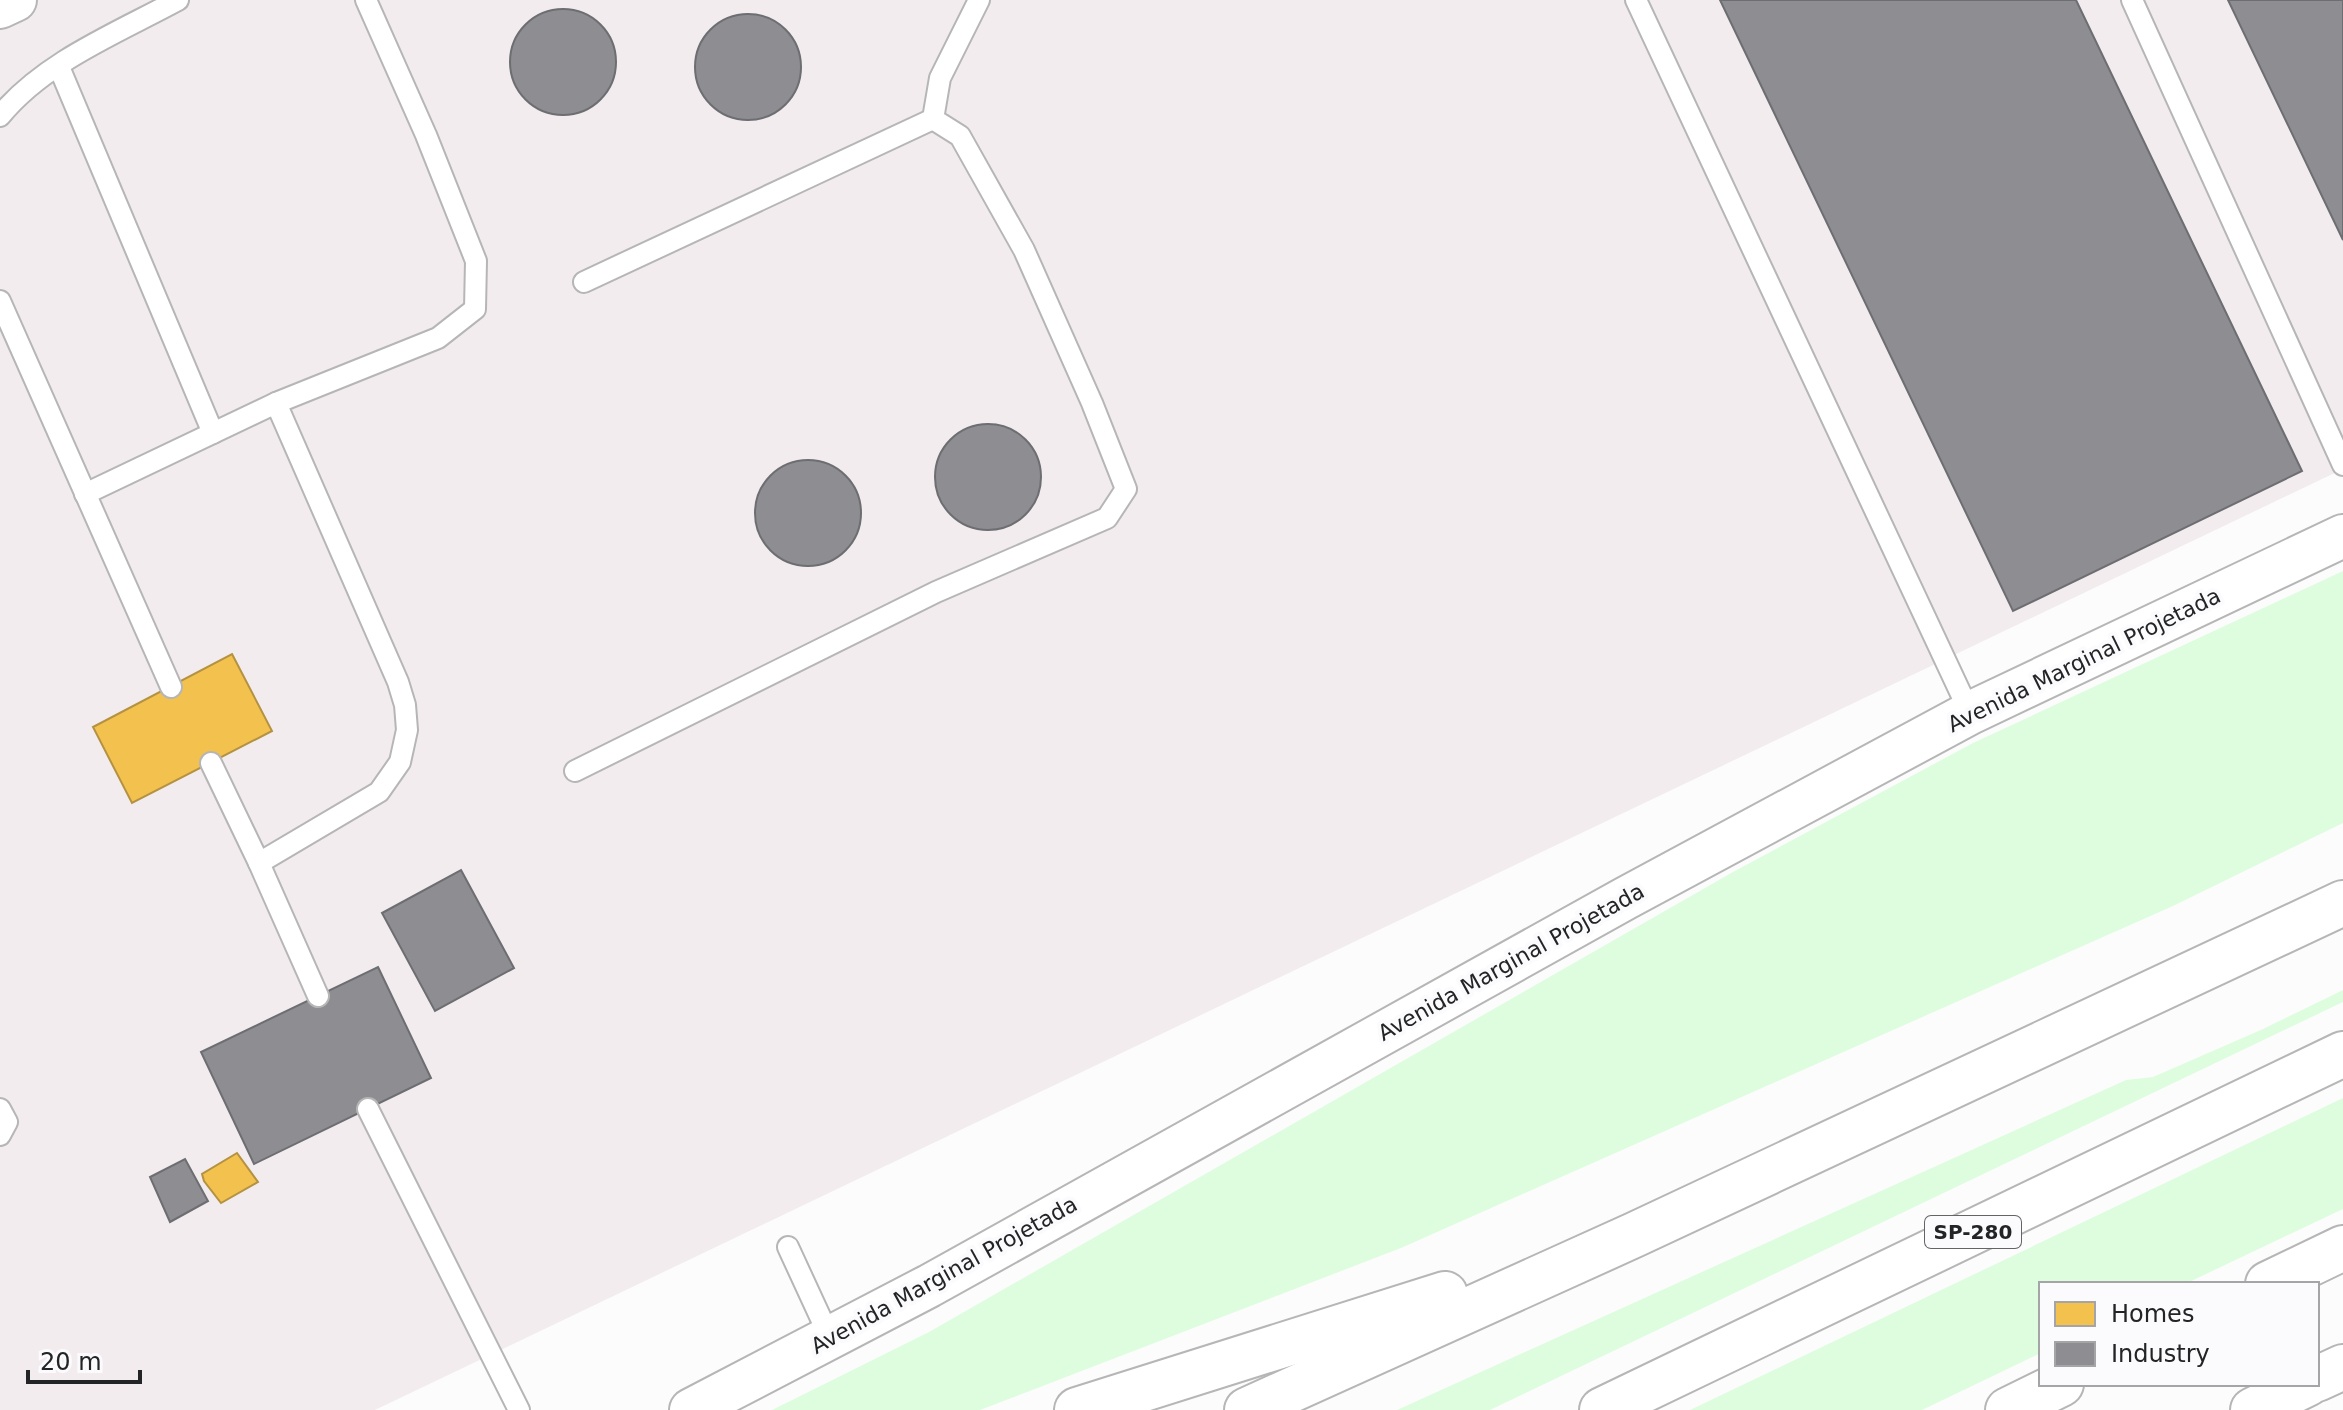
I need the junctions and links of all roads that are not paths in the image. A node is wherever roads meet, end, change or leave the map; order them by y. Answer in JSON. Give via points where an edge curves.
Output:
{"nodes":[{"id":1,"x":15,"y":0,"type":"edge"},
{"id":2,"x":178,"y":0,"type":"edge"},
{"id":3,"x":366,"y":0,"type":"edge"},
{"id":4,"x":979,"y":0,"type":"edge"},
{"id":5,"x":1636,"y":0,"type":"edge"},
{"id":6,"x":2132,"y":0,"type":"edge"},
{"id":7,"x":0,"y":7,"type":"edge"},
{"id":8,"x":59,"y":67,"type":"junction"},
{"id":9,"x":0,"y":116,"type":"edge"},
{"id":10,"x":933,"y":119,"type":"junction"},
{"id":11,"x":584,"y":282,"type":"dead end"},
{"id":12,"x":0,"y":301,"type":"edge"},
{"id":13,"x":276,"y":403,"type":"junction"},
{"id":14,"x":213,"y":433,"type":"junction"},
{"id":15,"x":2343,"y":465,"type":"edge"},
{"id":16,"x":85,"y":494,"type":"junction"},
{"id":17,"x":2343,"y":536,"type":"edge"},
{"id":18,"x":171,"y":687,"type":"dead end"},
{"id":19,"x":1970,"y":713,"type":"junction"},
{"id":20,"x":211,"y":763,"type":"dead end"},
{"id":21,"x":575,"y":771,"type":"dead end"},
{"id":22,"x":259,"y":863,"type":"junction"},
{"id":23,"x":2343,"y":903,"type":"edge"},
{"id":24,"x":318,"y":996,"type":"dead end"},
{"id":25,"x":2343,"y":1054,"type":"edge"},
{"id":26,"x":0,"y":1109,"type":"edge"},
{"id":27,"x":368,"y":1109,"type":"dead end"},
{"id":28,"x":0,"y":1135,"type":"edge"},
{"id":29,"x":1634,"y":1235,"type":"junction"},
{"id":30,"x":788,"y":1247,"type":"dead end"},
{"id":31,"x":2343,"y":1248,"type":"edge"},
{"id":32,"x":2272,"y":1282,"type":"edge"},
{"id":33,"x":830,"y":1338,"type":"junction"},
{"id":34,"x":2343,"y":1367,"type":"edge"},
{"id":35,"x":2319,"y":1378,"type":"edge"},
{"id":36,"x":2057,"y":1386,"type":"edge"},
{"id":37,"x":2303,"y":1386,"type":"edge"},
{"id":38,"x":519,"y":1410,"type":"edge"},
{"id":39,"x":691,"y":1410,"type":"edge"},
{"id":40,"x":1077,"y":1410,"type":"edge"},
{"id":41,"x":1247,"y":1410,"type":"edge"},
{"id":42,"x":1602,"y":1410,"type":"edge"},
{"id":43,"x":2008,"y":1410,"type":"edge"},
{"id":44,"x":2253,"y":1410,"type":"edge"}],
"edges":[{"from":1,"to":7,"type":"street"},
{"from":2,"to":8,"type":"lane"},
{"from":3,"to":13,"type":"lane","via":[[476,261],[475,309],[438,338]]},
{"from":4,"to":10,"type":"lane","via":[[940,78]]},
{"from":5,"to":19,"type":"lane"},
{"from":6,"to":15,"type":"lane"},
{"from":8,"to":9,"type":"lane","via":[[19,93]]},
{"from":8,"to":14,"type":"lane"},
{"from":10,"to":11,"type":"lane"},
{"from":10,"to":21,"type":"lane","via":[[960,136],[1024,250],[1126,489],[1107,518],[936,592]]},
{"from":12,"to":16,"type":"lane"},
{"from":13,"to":14,"type":"lane"},
{"from":13,"to":22,"type":"lane","via":[[398,682],[407,730],[400,762],[379,792]]},
{"from":14,"to":16,"type":"lane"},
{"from":16,"to":18,"type":"lane"},
{"from":17,"to":19,"type":"street","name":"Avenida Marginal Projetada"},
{"from":19,"to":33,"type":"street","name":"Avenida Marginal Projetada"},
{"from":20,"to":22,"type":"lane"},
{"from":22,"to":24,"type":"lane"},
{"from":23,"to":29,"type":"highway"},
{"from":25,"to":42,"type":"highway","number":"SP-280"},
{"from":26,"to":28,"type":"lane","via":[[7,1122]]},
{"from":27,"to":38,"type":"lane"},
{"from":29,"to":40,"type":"highway"},
{"from":29,"to":41,"type":"highway"},
{"from":30,"to":33,"type":"lane"},
{"from":31,"to":32,"type":"highway"},
{"from":33,"to":39,"type":"street","name":"Avenida Marginal Projetada"},
{"from":34,"to":35,"type":"highway"},
{"from":36,"to":43,"type":"highway"},
{"from":37,"to":44,"type":"highway"}]}
